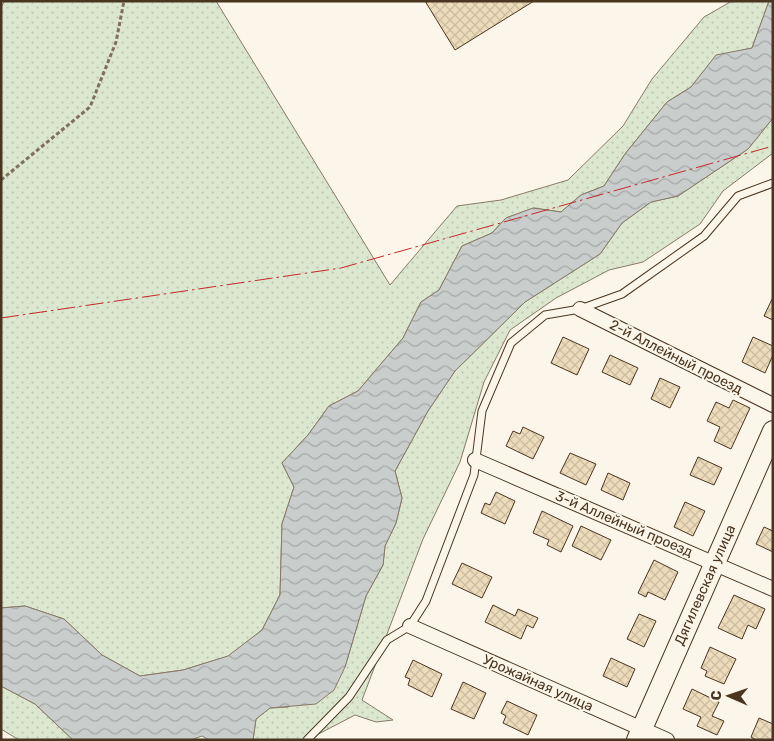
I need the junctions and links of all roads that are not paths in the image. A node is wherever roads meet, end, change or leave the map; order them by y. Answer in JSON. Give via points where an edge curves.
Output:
{"nodes":[{"id":1,"x":773,"y":183,"type":"edge"},
{"id":2,"x":580,"y":309,"type":"junction"},
{"id":3,"x":773,"y":405,"type":"edge"},
{"id":4,"x":773,"y":431,"type":"edge"},
{"id":5,"x":475,"y":460,"type":"junction"},
{"id":6,"x":715,"y":564,"type":"junction"},
{"id":7,"x":773,"y":589,"type":"edge"},
{"id":8,"x":410,"y":626,"type":"junction"},
{"id":9,"x":640,"y":734,"type":"edge"},
{"id":10,"x":307,"y":740,"type":"edge"},
{"id":11,"x":667,"y":740,"type":"edge"}],
"edges":[{"from":1,"to":2,"type":"lane","via":[[738,196],[704,236],[622,294]]},
{"from":2,"to":3,"type":"street","name":"2-й Аллейный проезд"},
{"from":2,"to":5,"type":"lane","via":[[545,314],[512,343],[482,411]]},
{"from":4,"to":6,"type":"street","name":"Дягилевская улица"},
{"from":5,"to":6,"type":"street","name":"3-й Аллейный проезд"},
{"from":5,"to":8,"type":"lane","via":[[474,475],[426,601]]},
{"from":6,"to":7,"type":"street","name":"3-й Аллейный проезд"},
{"from":6,"to":9,"type":"street","name":"Дягилевская улица"},
{"from":8,"to":9,"type":"street","name":"Урожайная улица"},
{"from":8,"to":10,"type":"lane","via":[[387,640],[349,697]]},
{"from":9,"to":11,"type":"street","name":"Урожайная улица"}]}
